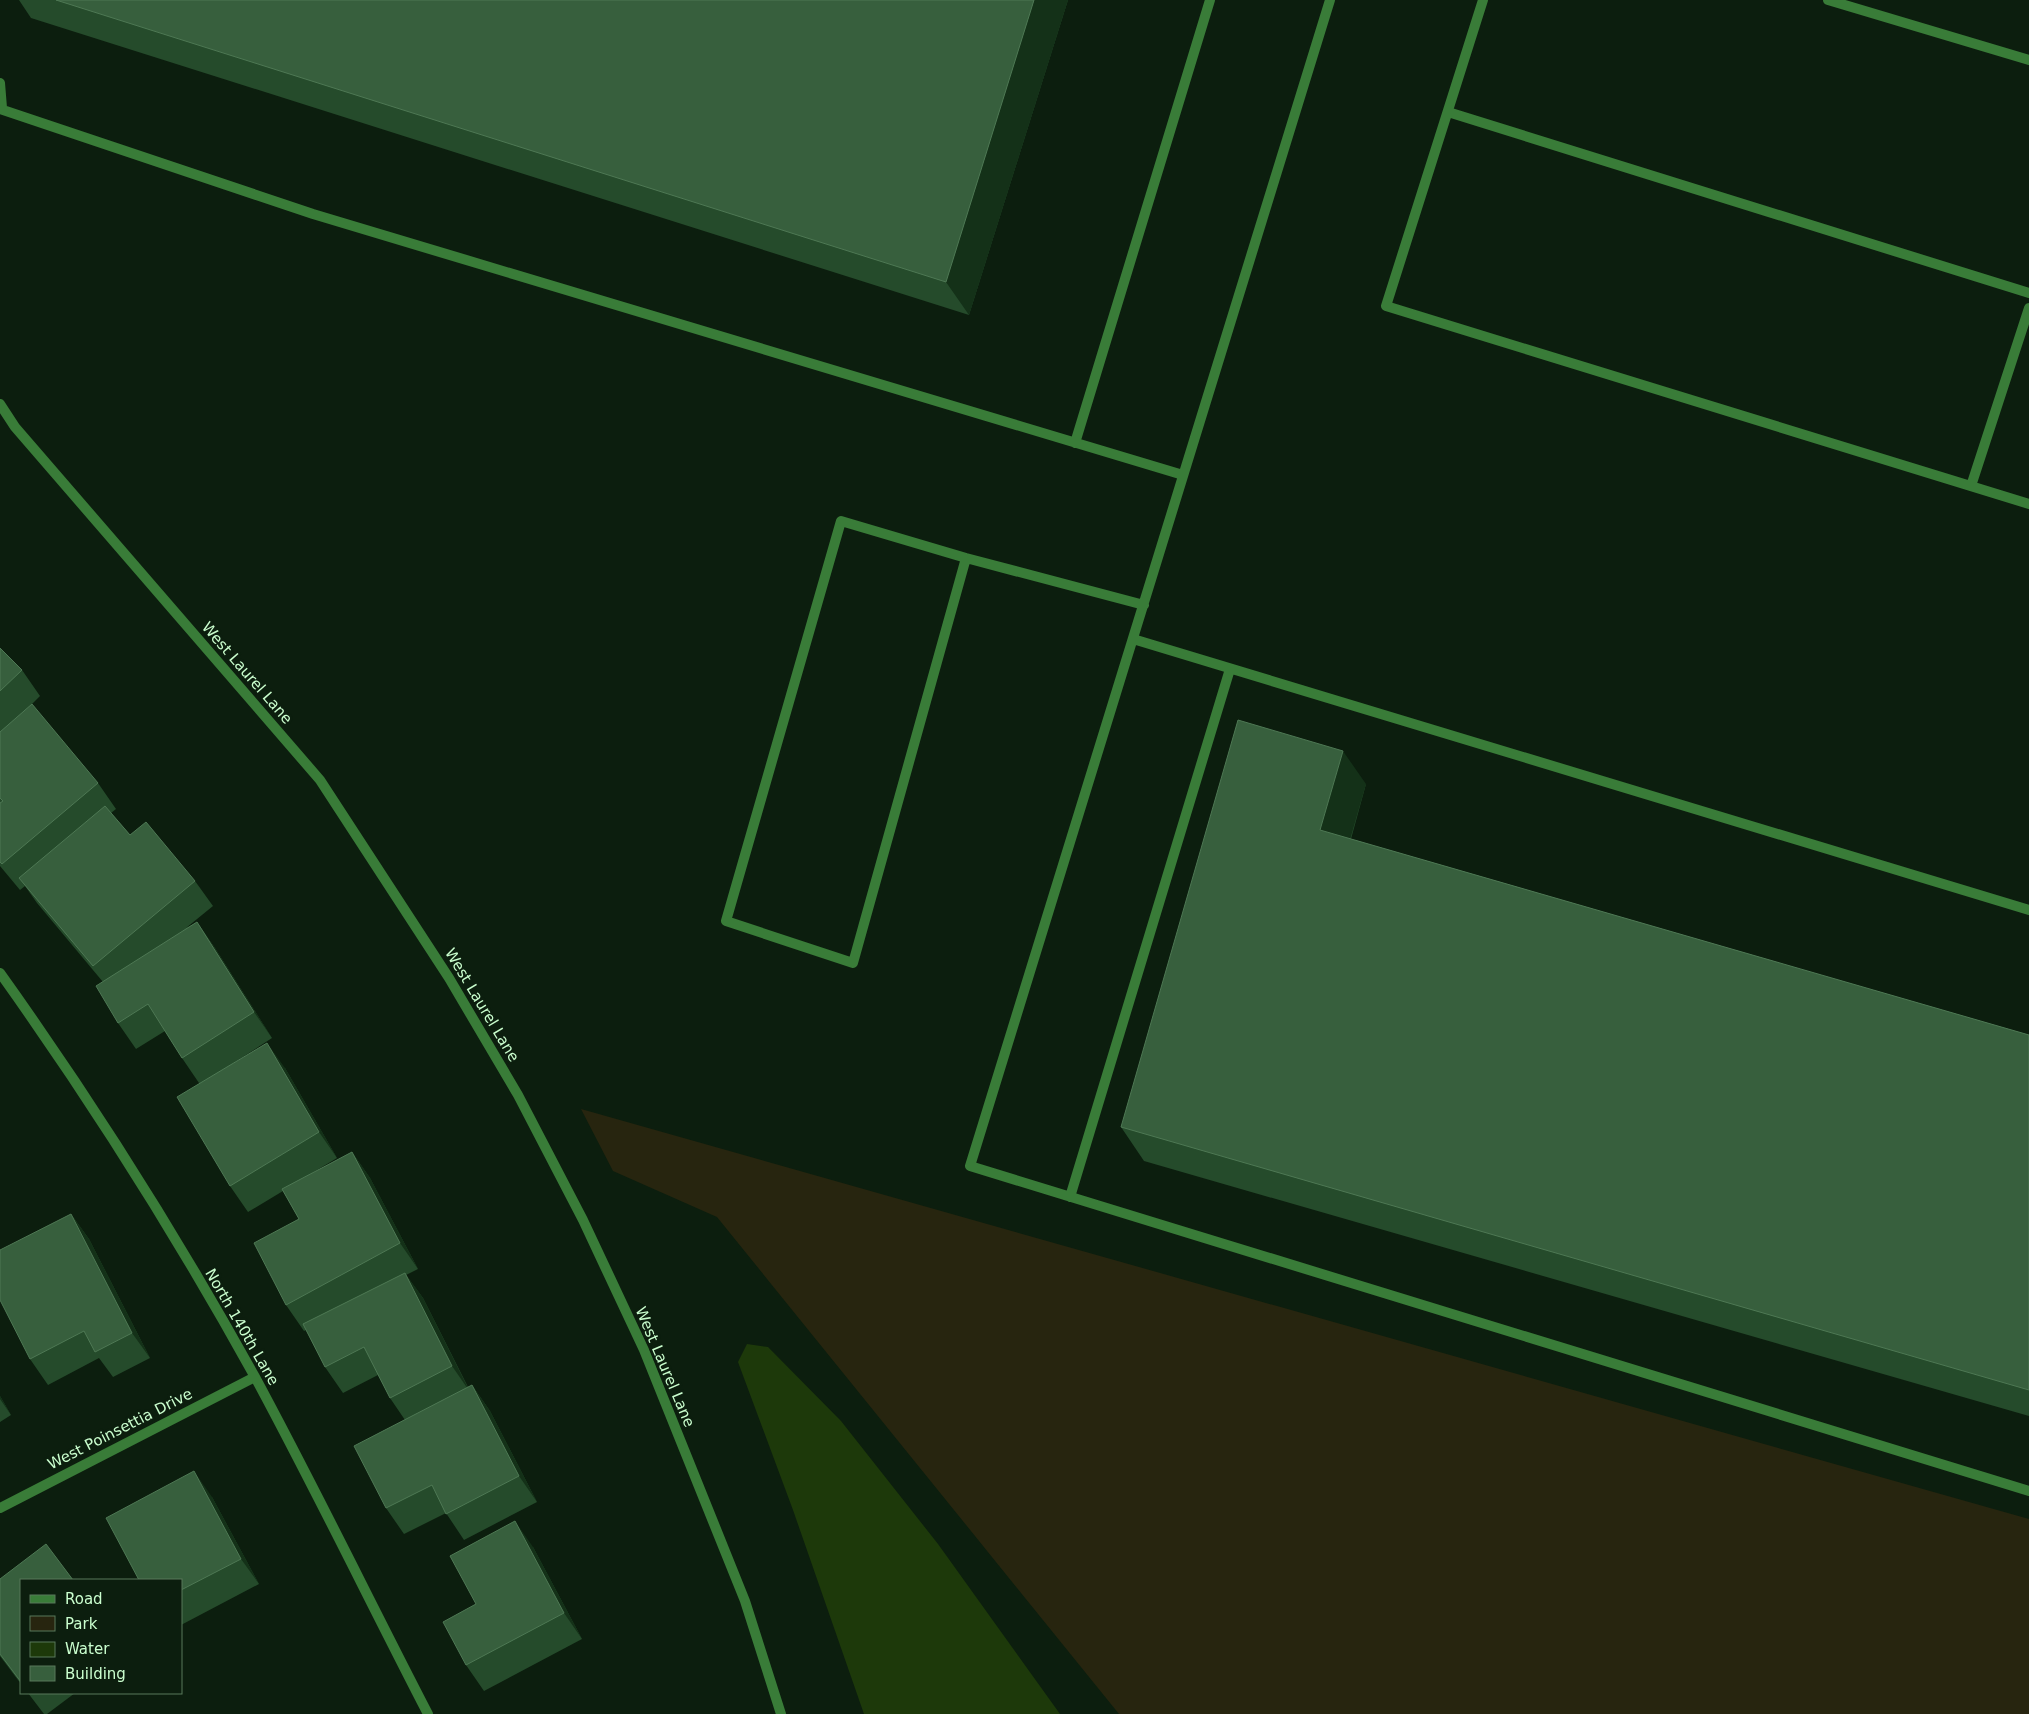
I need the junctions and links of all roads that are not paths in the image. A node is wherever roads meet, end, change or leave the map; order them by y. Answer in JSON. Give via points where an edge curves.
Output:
{"nodes":[{"id":1,"x":1210,"y":0,"type":"edge"},
{"id":2,"x":1330,"y":0,"type":"edge"},
{"id":3,"x":1483,"y":0,"type":"edge"},
{"id":4,"x":1828,"y":0,"type":"edge"},
{"id":5,"x":2029,"y":60,"type":"edge"},
{"id":6,"x":0,"y":83,"type":"edge"},
{"id":7,"x":1,"y":109,"type":"edge"},
{"id":8,"x":1448,"y":112,"type":"junction"},
{"id":9,"x":2029,"y":293,"type":"edge"},
{"id":10,"x":2029,"y":308,"type":"edge"},
{"id":11,"x":0,"y":404,"type":"edge"},
{"id":12,"x":1075,"y":443,"type":"junction"},
{"id":13,"x":1184,"y":475,"type":"junction"},
{"id":14,"x":1971,"y":486,"type":"junction"},
{"id":15,"x":2029,"y":504,"type":"edge"},
{"id":16,"x":966,"y":558,"type":"junction"},
{"id":17,"x":1144,"y":605,"type":"junction"},
{"id":18,"x":1132,"y":640,"type":"junction"},
{"id":19,"x":1230,"y":669,"type":"junction"},
{"id":20,"x":2029,"y":910,"type":"edge"},
{"id":21,"x":0,"y":973,"type":"edge"},
{"id":22,"x":1070,"y":1197,"type":"junction"},
{"id":23,"x":255,"y":1377,"type":"junction"},
{"id":24,"x":2029,"y":1491,"type":"edge"},
{"id":25,"x":0,"y":1508,"type":"edge"},
{"id":26,"x":428,"y":1714,"type":"edge"},
{"id":27,"x":781,"y":1714,"type":"edge"}],
"edges":[{"from":1,"to":12,"type":"street"},
{"from":2,"to":13,"type":"street"},
{"from":3,"to":8,"type":"street"},
{"from":4,"to":5,"type":"street"},
{"from":6,"to":7,"type":"street"},
{"from":7,"to":12,"type":"street","via":[[313,214]]},
{"from":8,"to":9,"type":"street"},
{"from":8,"to":14,"type":"street","via":[[1386,306]]},
{"from":10,"to":14,"type":"street"},
{"from":11,"to":27,"type":"street","name":"West Laurel Lane","via":[[14,427],[320,780],[449,978],[518,1095],[583,1220],[644,1350],[745,1601]]},
{"from":12,"to":13,"type":"street"},
{"from":13,"to":17,"type":"street"},
{"from":14,"to":15,"type":"street"},
{"from":16,"to":16,"type":"street","via":[[841,521],[726,921],[853,963]]},
{"from":16,"to":17,"type":"street"},
{"from":17,"to":18,"type":"street"},
{"from":18,"to":19,"type":"street"},
{"from":18,"to":22,"type":"street","via":[[970,1166]]},
{"from":19,"to":20,"type":"street"},
{"from":19,"to":22,"type":"street"},
{"from":21,"to":23,"type":"street","name":"North 140th Lane","via":[[128,1160]]},
{"from":22,"to":24,"type":"street"},
{"from":23,"to":25,"type":"street","name":"West Poinsettia Drive"},
{"from":23,"to":26,"type":"street","name":"North 140th Lane"}]}
